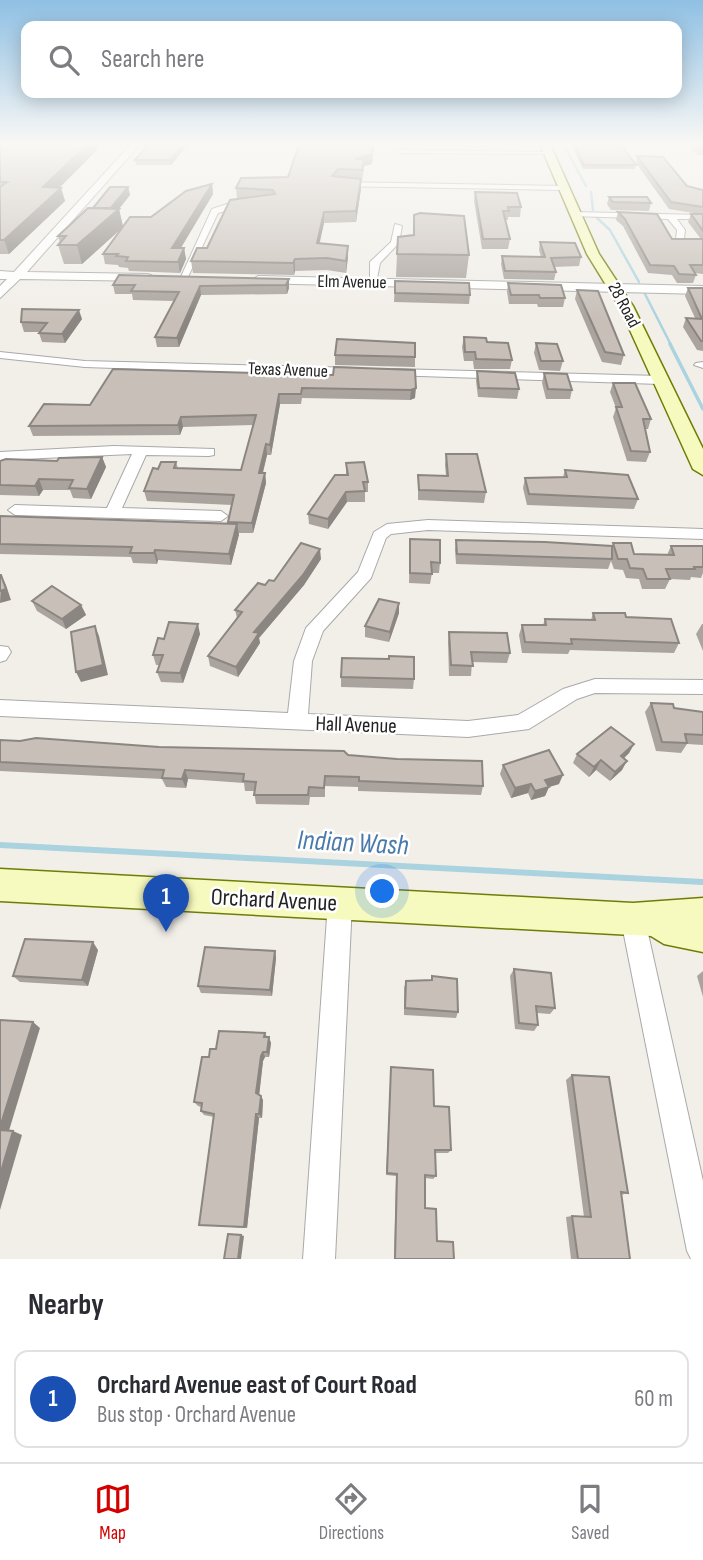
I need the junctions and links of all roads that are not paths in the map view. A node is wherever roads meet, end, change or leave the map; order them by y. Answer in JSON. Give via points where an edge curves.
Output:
{"nodes":[{"id":1,"x":85,"y":201,"type":"edge"},
{"id":2,"x":568,"y":201,"type":"edge"},
{"id":3,"x":260,"y":202,"type":"edge"},
{"id":4,"x":575,"y":214,"type":"junction"},
{"id":5,"x":670,"y":216,"type":"junction"},
{"id":6,"x":703,"y":217,"type":"edge"},
{"id":7,"x":398,"y":226,"type":"dead end"},
{"id":8,"x":680,"y":239,"type":"edge"},
{"id":9,"x":0,"y":275,"type":"edge"},
{"id":10,"x":18,"y":275,"type":"junction"},
{"id":11,"x":175,"y":278,"type":"joint"},
{"id":12,"x":237,"y":279,"type":"edge"},
{"id":13,"x":373,"y":282,"type":"junction"},
{"id":14,"x":616,"y":288,"type":"junction"},
{"id":15,"x":703,"y":290,"type":"edge"},
{"id":16,"x":0,"y":294,"type":"edge"},
{"id":17,"x":0,"y":355,"type":"edge"},
{"id":18,"x":363,"y":372,"type":"edge"},
{"id":19,"x":377,"y":372,"type":"edge"},
{"id":20,"x":660,"y":380,"type":"junction"},
{"id":21,"x":141,"y":450,"type":"junction"},
{"id":22,"x":209,"y":452,"type":"dead end"},
{"id":23,"x":0,"y":456,"type":"edge"},
{"id":24,"x":703,"y":469,"type":"edge"},
{"id":25,"x":15,"y":510,"type":"dead end"},
{"id":26,"x":112,"y":513,"type":"junction"},
{"id":27,"x":221,"y":516,"type":"dead end"},
{"id":28,"x":703,"y":534,"type":"edge"},
{"id":29,"x":703,"y":687,"type":"edge"},
{"id":30,"x":0,"y":708,"type":"edge"},
{"id":31,"x":297,"y":722,"type":"junction"},
{"id":32,"x":1,"y":886,"type":"edge"},
{"id":33,"x":340,"y":903,"type":"junction"},
{"id":34,"x":703,"y":915,"type":"edge"},
{"id":35,"x":633,"y":920,"type":"junction"},
{"id":36,"x":703,"y":935,"type":"edge"},
{"id":37,"x":703,"y":1251,"type":"edge"},
{"id":38,"x":318,"y":1259,"type":"edge"}],
"edges":[{"from":1,"to":10,"type":"street"},
{"from":2,"to":4,"type":"main road","name":"28 Road"},
{"from":3,"to":11,"type":"street","via":[[215,211]]},
{"from":4,"to":5,"type":"street"},
{"from":4,"to":14,"type":"main road","name":"28 Road","via":[[593,254]]},
{"from":5,"to":6,"type":"street"},
{"from":5,"to":8,"type":"street","via":[[681,230]]},
{"from":7,"to":13,"type":"street","via":[[395,243],[375,262]]},
{"from":9,"to":10,"type":"street"},
{"from":10,"to":11,"type":"street"},
{"from":10,"to":16,"type":"street"},
{"from":12,"to":13,"type":"street","name":"Elm Avenue"},
{"from":13,"to":14,"type":"street","name":"Elm Avenue"},
{"from":14,"to":15,"type":"street","name":"Elm Avenue"},
{"from":14,"to":20,"type":"main road","name":"28 Road"},
{"from":17,"to":18,"type":"street","name":"Texas Avenue","via":[[85,365]]},
{"from":19,"to":20,"type":"street"},
{"from":20,"to":24,"type":"main road","name":"28 Road"},
{"from":21,"to":22,"type":"street"},
{"from":21,"to":23,"type":"street"},
{"from":21,"to":26,"type":"street"},
{"from":25,"to":26,"type":"street"},
{"from":26,"to":27,"type":"street"},
{"from":28,"to":31,"type":"street","via":[[428,525],[387,529],[379,536],[365,574],[315,628],[303,661]]},
{"from":29,"to":31,"type":"street","name":"Hall Avenue","via":[[595,685],[570,694],[522,723],[500,728]]},
{"from":30,"to":31,"type":"street","name":"Hall Avenue"},
{"from":32,"to":33,"type":"main road","name":"Orchard Avenue"},
{"from":33,"to":35,"type":"main road","name":"Orchard Avenue"},
{"from":33,"to":38,"type":"street"},
{"from":34,"to":35,"type":"main road","name":"Orchard Avenue"},
{"from":35,"to":36,"type":"main road","name":"Orchard Avenue"},
{"from":35,"to":37,"type":"street"}]}
